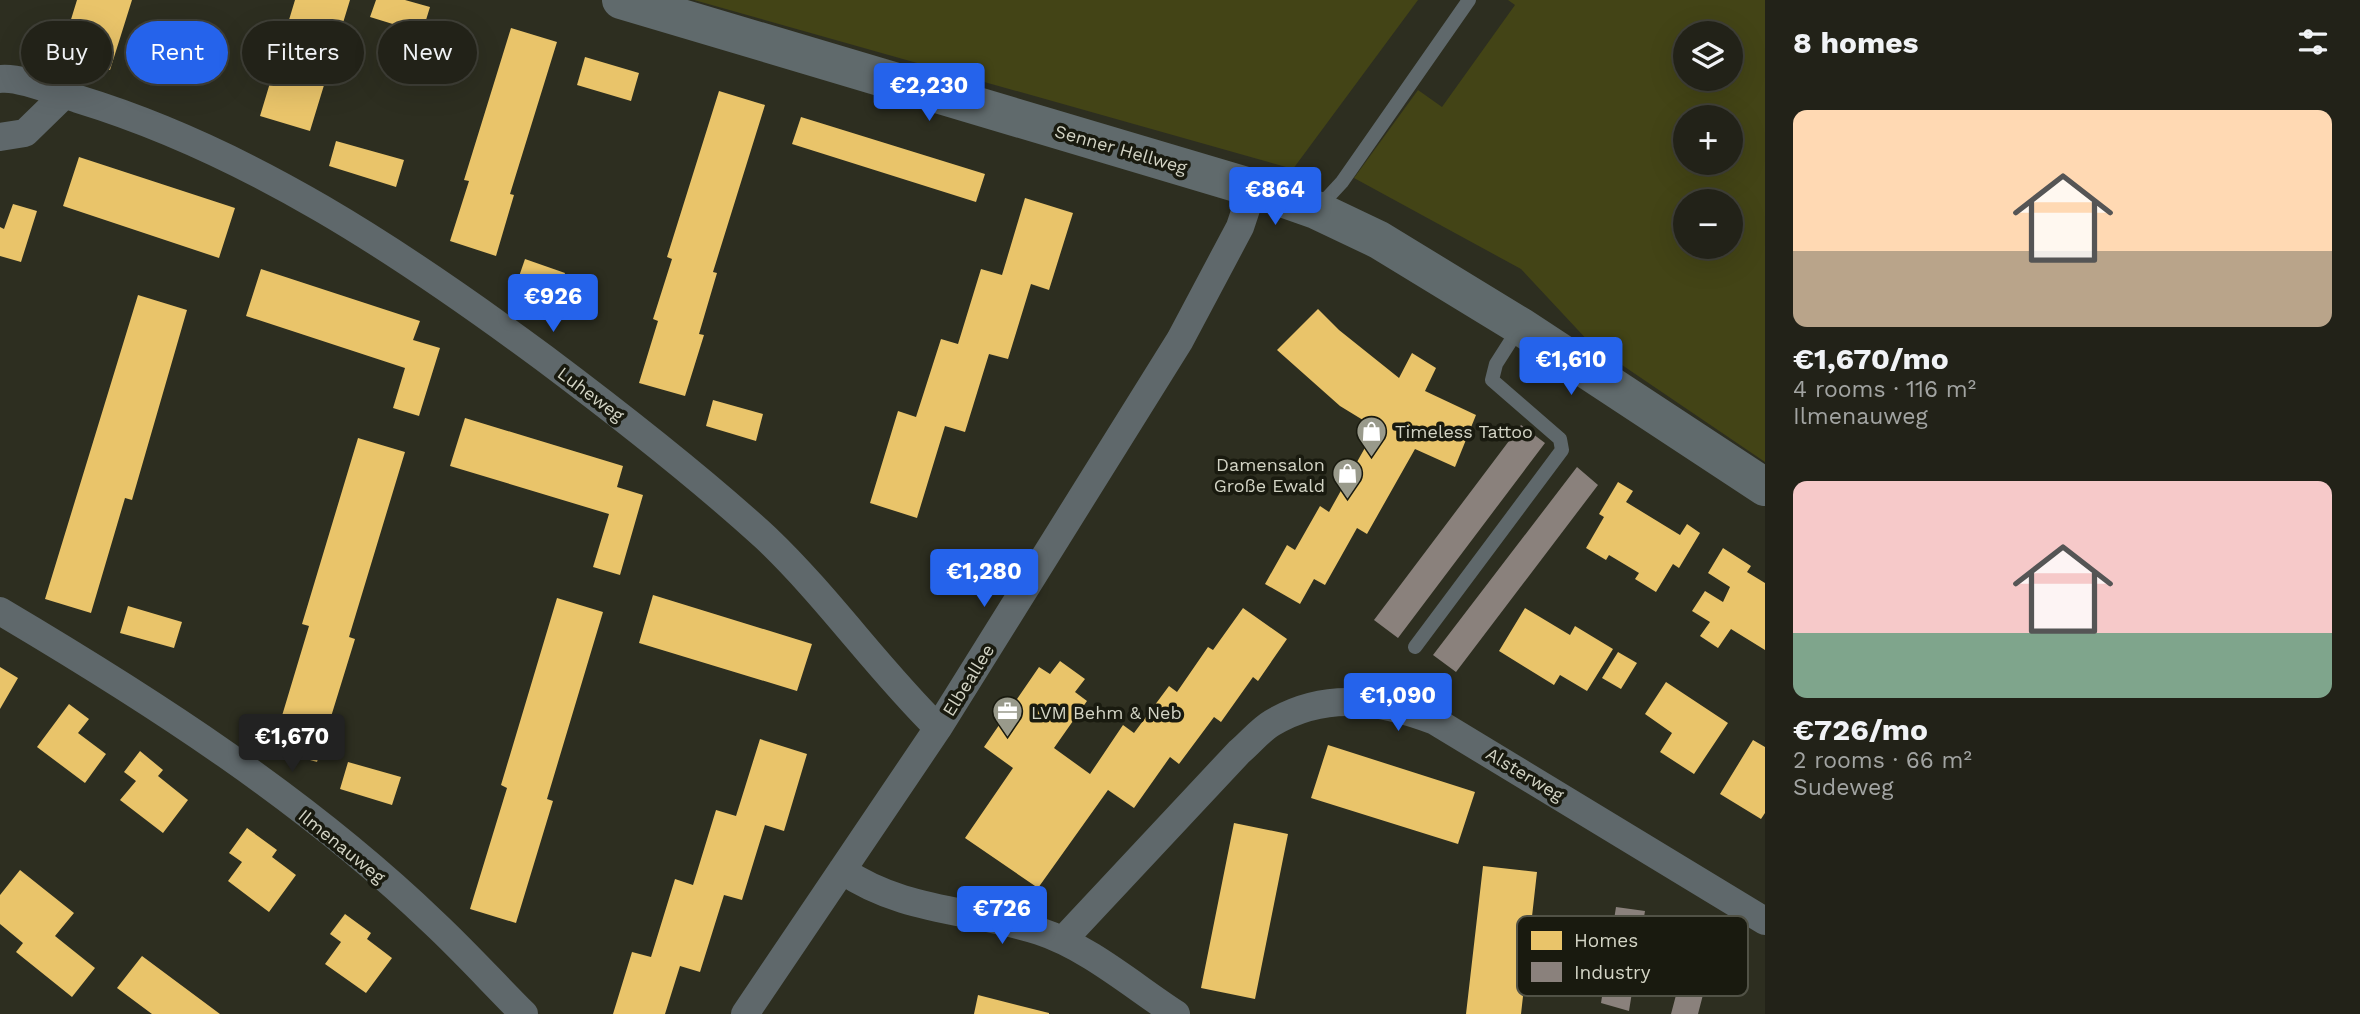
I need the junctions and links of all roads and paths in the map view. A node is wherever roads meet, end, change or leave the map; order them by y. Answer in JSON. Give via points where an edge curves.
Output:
{"nodes":[{"id":1,"x":621,"y":0,"type":"edge"},
{"id":2,"x":1469,"y":0,"type":"edge"},
{"id":3,"x":0,"y":79,"type":"edge"},
{"id":4,"x":64,"y":95,"type":"junction"},
{"id":5,"x":0,"y":137,"type":"edge"},
{"id":6,"x":1253,"y":188,"type":"junction"},
{"id":7,"x":1316,"y":210,"type":"junction"},
{"id":8,"x":1520,"y":327,"type":"junction"},
{"id":9,"x":1765,"y":487,"type":"edge"},
{"id":10,"x":0,"y":611,"type":"edge"},
{"id":11,"x":1415,"y":647,"type":"dead end"},
{"id":12,"x":938,"y":728,"type":"junction"},
{"id":13,"x":842,"y":870,"type":"junction"},
{"id":14,"x":1765,"y":921,"type":"edge"},
{"id":15,"x":1063,"y":940,"type":"junction"},
{"id":16,"x":524,"y":1014,"type":"edge"},
{"id":17,"x":745,"y":1014,"type":"edge"},
{"id":18,"x":1176,"y":1014,"type":"edge"}],
"edges":[{"from":1,"to":6,"type":"street","name":"Senner Hellweg"},
{"from":2,"to":7,"type":"lane","via":[[1342,182]]},
{"from":3,"to":4,"type":"street","name":"Luheweg"},
{"from":4,"to":5,"type":"street","via":[[25,133]]},
{"from":4,"to":12,"type":"street","name":"Luheweg","via":[[175,134],[312,202],[496,323],[612,409],[766,539]]},
{"from":6,"to":7,"type":"street","name":"Senner Hellweg"},
{"from":6,"to":12,"type":"street","name":"Elbeallee","via":[[1240,227],[1180,340]]},
{"from":7,"to":8,"type":"street","name":"Senner Hellweg","via":[[1379,240]]},
{"from":8,"to":9,"type":"street","name":"Senner Hellweg"},
{"from":8,"to":11,"type":"lane","via":[[1496,364],[1492,380],[1560,439],[1562,450]]},
{"from":10,"to":16,"type":"street","name":"Ilmenauweg","via":[[101,670],[321,826],[434,922]]},
{"from":12,"to":13,"type":"street","name":"Elbeallee"},
{"from":13,"to":15,"type":"street","via":[[883,894],[1014,923]]},
{"from":13,"to":17,"type":"street","name":"Elbeallee"},
{"from":14,"to":15,"type":"street","name":"Alsterweg","via":[[1435,721],[1394,706],[1352,701],[1309,708],[1271,724],[1239,752]]},
{"from":15,"to":18,"type":"street"}]}
